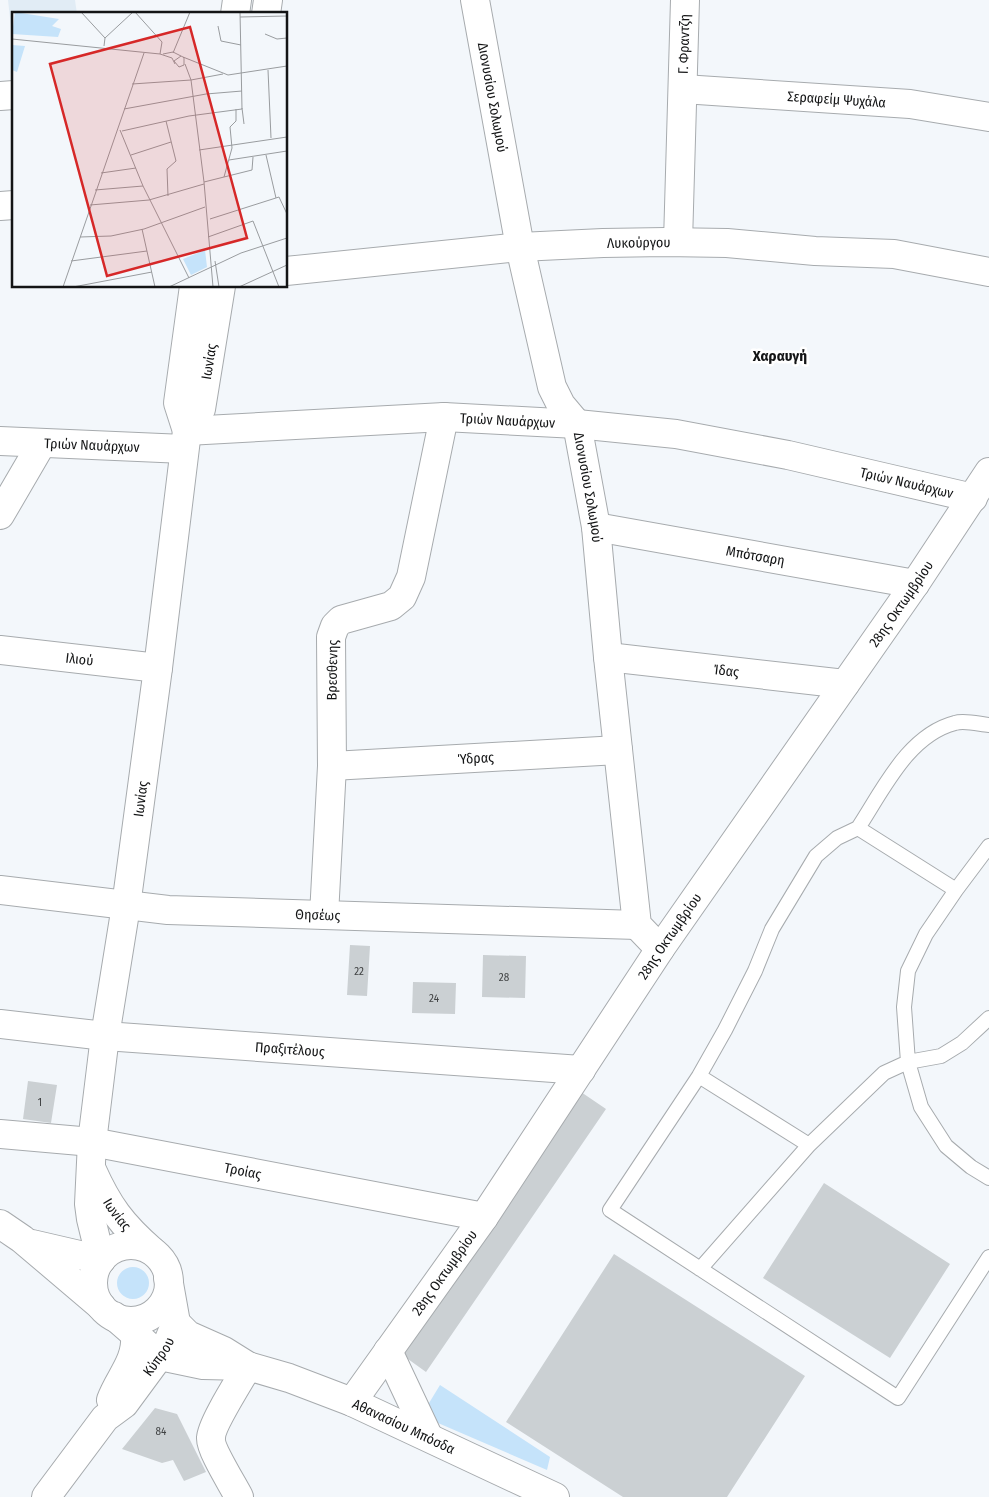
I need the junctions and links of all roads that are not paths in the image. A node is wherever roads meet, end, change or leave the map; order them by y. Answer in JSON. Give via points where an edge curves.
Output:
{"nodes":[{"id":1,"x":475,"y":0,"type":"edge"},
{"id":2,"x":685,"y":0,"type":"edge"},
{"id":3,"x":683,"y":88,"type":"junction"},
{"id":4,"x":989,"y":117,"type":"edge"},
{"id":5,"x":678,"y":242,"type":"junction"},
{"id":6,"x":520,"y":247,"type":"junction"},
{"id":7,"x":288,"y":272,"type":"edge"},
{"id":8,"x":989,"y":272,"type":"edge"},
{"id":9,"x":194,"y":288,"type":"edge"},
{"id":10,"x":221,"y":288,"type":"edge"},
{"id":11,"x":444,"y":417,"type":"junction"},
{"id":12,"x":577,"y":424,"type":"junction"},
{"id":13,"x":186,"y":440,"type":"junction"},
{"id":14,"x":0,"y":441,"type":"edge"},
{"id":15,"x":42,"y":443,"type":"junction"},
{"id":16,"x":989,"y":472,"type":"edge"},
{"id":17,"x":973,"y":498,"type":"junction"},
{"id":18,"x":0,"y":515,"type":"edge"},
{"id":19,"x":596,"y":526,"type":"junction"},
{"id":20,"x":915,"y":584,"type":"junction"},
{"id":21,"x":0,"y":650,"type":"edge"},
{"id":22,"x":608,"y":657,"type":"junction"},
{"id":23,"x":158,"y":668,"type":"junction"},
{"id":24,"x":845,"y":684,"type":"junction"},
{"id":25,"x":989,"y":725,"type":"edge"},
{"id":26,"x":618,"y":750,"type":"junction"},
{"id":27,"x":332,"y":766,"type":"junction"},
{"id":28,"x":858,"y":828,"type":"junction"},
{"id":29,"x":989,"y":846,"type":"edge"},
{"id":30,"x":0,"y":890,"type":"edge"},
{"id":31,"x":956,"y":890,"type":"junction"},
{"id":32,"x":126,"y":906,"type":"junction"},
{"id":33,"x":324,"y":915,"type":"junction"},
{"id":34,"x":637,"y":925,"type":"junction"},
{"id":35,"x":660,"y":949,"type":"junction"},
{"id":36,"x":989,"y":1018,"type":"edge"},
{"id":37,"x":0,"y":1024,"type":"edge"},
{"id":38,"x":105,"y":1036,"type":"junction"},
{"id":39,"x":908,"y":1062,"type":"junction"},
{"id":40,"x":581,"y":1070,"type":"junction"},
{"id":41,"x":699,"y":1076,"type":"junction"},
{"id":42,"x":0,"y":1134,"type":"edge"},
{"id":43,"x":809,"y":1145,"type":"junction"},
{"id":44,"x":91,"y":1155,"type":"junction"},
{"id":45,"x":989,"y":1178,"type":"edge"},
{"id":46,"x":484,"y":1217,"type":"junction"},
{"id":47,"x":11,"y":1232,"type":"edge"},
{"id":48,"x":154,"y":1253,"type":"junction"},
{"id":49,"x":101,"y":1260,"type":"junction"},
{"id":50,"x":987,"y":1264,"type":"edge"},
{"id":51,"x":700,"y":1269,"type":"junction"},
{"id":52,"x":168,"y":1278,"type":"junction"},
{"id":53,"x":108,"y":1311,"type":"junction"},
{"id":54,"x":176,"y":1323,"type":"junction"},
{"id":55,"x":135,"y":1336,"type":"junction"},
{"id":56,"x":388,"y":1351,"type":"junction"},
{"id":57,"x":160,"y":1356,"type":"junction"},
{"id":58,"x":248,"y":1366,"type":"junction"},
{"id":59,"x":352,"y":1402,"type":"junction"},
{"id":60,"x":105,"y":1418,"type":"junction"},
{"id":61,"x":428,"y":1436,"type":"junction"},
{"id":62,"x":46,"y":1497,"type":"edge"},
{"id":63,"x":239,"y":1497,"type":"edge"},
{"id":64,"x":556,"y":1497,"type":"edge"}],
"edges":[{"from":1,"to":6,"type":"street","name":"Διονυσίου Σολωμού"},
{"from":2,"to":3,"type":"street","name":"Γ. Φραντζη"},
{"from":3,"to":4,"type":"street","name":"Σεραφείμ Ψυχάλα","via":[[910,104]]},
{"from":3,"to":5,"type":"street","name":"Γ. Φραντζη"},
{"from":5,"to":6,"type":"street","name":"Λυκούργου"},
{"from":5,"to":8,"type":"street","name":"Λυκούργου","via":[[894,254]]},
{"from":6,"to":7,"type":"street","name":"Λυκούργου"},
{"from":6,"to":12,"type":"street","name":"Διονυσίου Σολωμού","via":[[552,388]]},
{"from":9,"to":13,"type":"street","name":"Ιωνίας","via":[[178,403]]},
{"from":10,"to":13,"type":"street","name":"Ιωνίας","via":[[201,409]]},
{"from":11,"to":12,"type":"street","name":"Τριών Ναυάρχων"},
{"from":11,"to":13,"type":"street","name":"Τριών Ναυάρχων"},
{"from":11,"to":27,"type":"street","name":"Βρεσθενης","via":[[411,577],[402,597],[391,606],[341,620],[331,638]]},
{"from":12,"to":17,"type":"street","name":"Τριών Ναυάρχων","via":[[704,439]]},
{"from":12,"to":19,"type":"street","name":"Διονυσίου Σολωμού"},
{"from":13,"to":15,"type":"street","name":"Τριών Ναυάρχων"},
{"from":13,"to":23,"type":"street","name":"Ιωνίας"},
{"from":14,"to":15,"type":"street","name":"Τριών Ναυάρχων"},
{"from":15,"to":18,"type":"street"},
{"from":16,"to":17,"type":"street","name":"28ης Οκτωμβρίου"},
{"from":17,"to":20,"type":"street","name":"28ης Οκτωμβρίου"},
{"from":19,"to":20,"type":"street","name":"Μπότσαρη"},
{"from":19,"to":22,"type":"street","name":"Διονυσίου Σολωμού"},
{"from":20,"to":24,"type":"street","name":"28ης Οκτωμβρίου"},
{"from":21,"to":23,"type":"street","name":"Ιλιού"},
{"from":22,"to":24,"type":"street","name":"Ίδας"},
{"from":22,"to":26,"type":"street","name":"Διονυσίου Σολωμού"},
{"from":23,"to":32,"type":"street","name":"Ιωνίας"},
{"from":24,"to":35,"type":"street","name":"28ης Οκτωμβρίου"},
{"from":25,"to":28,"type":"lane","via":[[956,722],[928,734],[904,758]]},
{"from":26,"to":27,"type":"street","name":"Ύδρας"},
{"from":26,"to":34,"type":"street","name":"Διονυσίου Σολωμού"},
{"from":27,"to":33,"type":"street","name":"Βρεσθενης"},
{"from":28,"to":31,"type":"lane"},
{"from":28,"to":41,"type":"lane","via":[[837,838],[816,856],[772,930],[756,971]]},
{"from":29,"to":31,"type":"lane"},
{"from":30,"to":32,"type":"street","name":"Θησέως"},
{"from":31,"to":39,"type":"lane","via":[[926,934],[908,970],[904,1007]]},
{"from":32,"to":33,"type":"street","name":"Θησέως"},
{"from":32,"to":38,"type":"street","name":"Ιωνίας"},
{"from":33,"to":34,"type":"street","name":"Θησέως"},
{"from":34,"to":35,"type":"street"},
{"from":35,"to":40,"type":"street","name":"28ης Οκτωμβρίου"},
{"from":36,"to":39,"type":"lane","via":[[962,1044],[941,1056]]},
{"from":37,"to":38,"type":"street","name":"Πραξιτέλους"},
{"from":38,"to":40,"type":"street","name":"Πραξιτέλους"},
{"from":38,"to":44,"type":"street","name":"Ιωνίας"},
{"from":39,"to":43,"type":"lane","via":[[884,1073]]},
{"from":39,"to":45,"type":"lane","via":[[922,1107],[946,1146]]},
{"from":40,"to":46,"type":"street","name":"28ης Οκτωμβρίου"},
{"from":41,"to":43,"type":"lane"},
{"from":41,"to":51,"type":"lane","via":[[610,1210]]},
{"from":42,"to":44,"type":"street","name":"Τροίας"},
{"from":43,"to":51,"type":"lane"},
{"from":44,"to":46,"type":"street","name":"Τροίας"},
{"from":44,"to":48,"type":"street","name":"Ιωνίας","via":[[102,1193],[121,1222]]},
{"from":44,"to":49,"type":"street","name":"Ιωνίας","via":[[90,1219]]},
{"from":46,"to":56,"type":"street","name":"28ης Οκτωμβρίου"},
{"from":47,"to":49,"type":"street","via":[[60,1251]]},
{"from":47,"to":53,"type":"street"},
{"from":48,"to":49,"type":"street","via":[[126,1245],[112,1250]]},
{"from":48,"to":52,"type":"street","via":[[164,1265]]},
{"from":49,"to":53,"type":"street","via":[[94,1274],[95,1296]]},
{"from":50,"to":51,"type":"lane","via":[[898,1398]]},
{"from":52,"to":53,"type":"street","via":[[166,1298],[153,1314],[134,1320],[120,1319]]},
{"from":52,"to":54,"type":"street","name":"Κύπρου"},
{"from":53,"to":55,"type":"street"},
{"from":54,"to":57,"type":"street","name":"Κύπρου"},
{"from":54,"to":58,"type":"street","name":"Αθανασίου Μπόσδα","via":[[188,1335]]},
{"from":55,"to":57,"type":"street","name":"Αθανασίου Μπόσδα"},
{"from":55,"to":60,"type":"street","name":"Κύπρου","via":[[133,1356]]},
{"from":56,"to":59,"type":"street","name":"28ης Οκτωμβρίου"},
{"from":56,"to":61,"type":"street"},
{"from":57,"to":58,"type":"street","name":"Αθανασίου Μπόσδα","via":[[203,1364]]},
{"from":57,"to":60,"type":"street","name":"Κύπρου","via":[[124,1404]]},
{"from":58,"to":59,"type":"street","name":"Αθανασίου Μπόσδα"},
{"from":58,"to":63,"type":"street","via":[[210,1438]]},
{"from":59,"to":61,"type":"street","name":"Αθανασίου Μπόσδα"},
{"from":60,"to":62,"type":"street","name":"Κύπρου"},
{"from":61,"to":64,"type":"street","name":"Αθανασίου Μπόσδα"}]}
